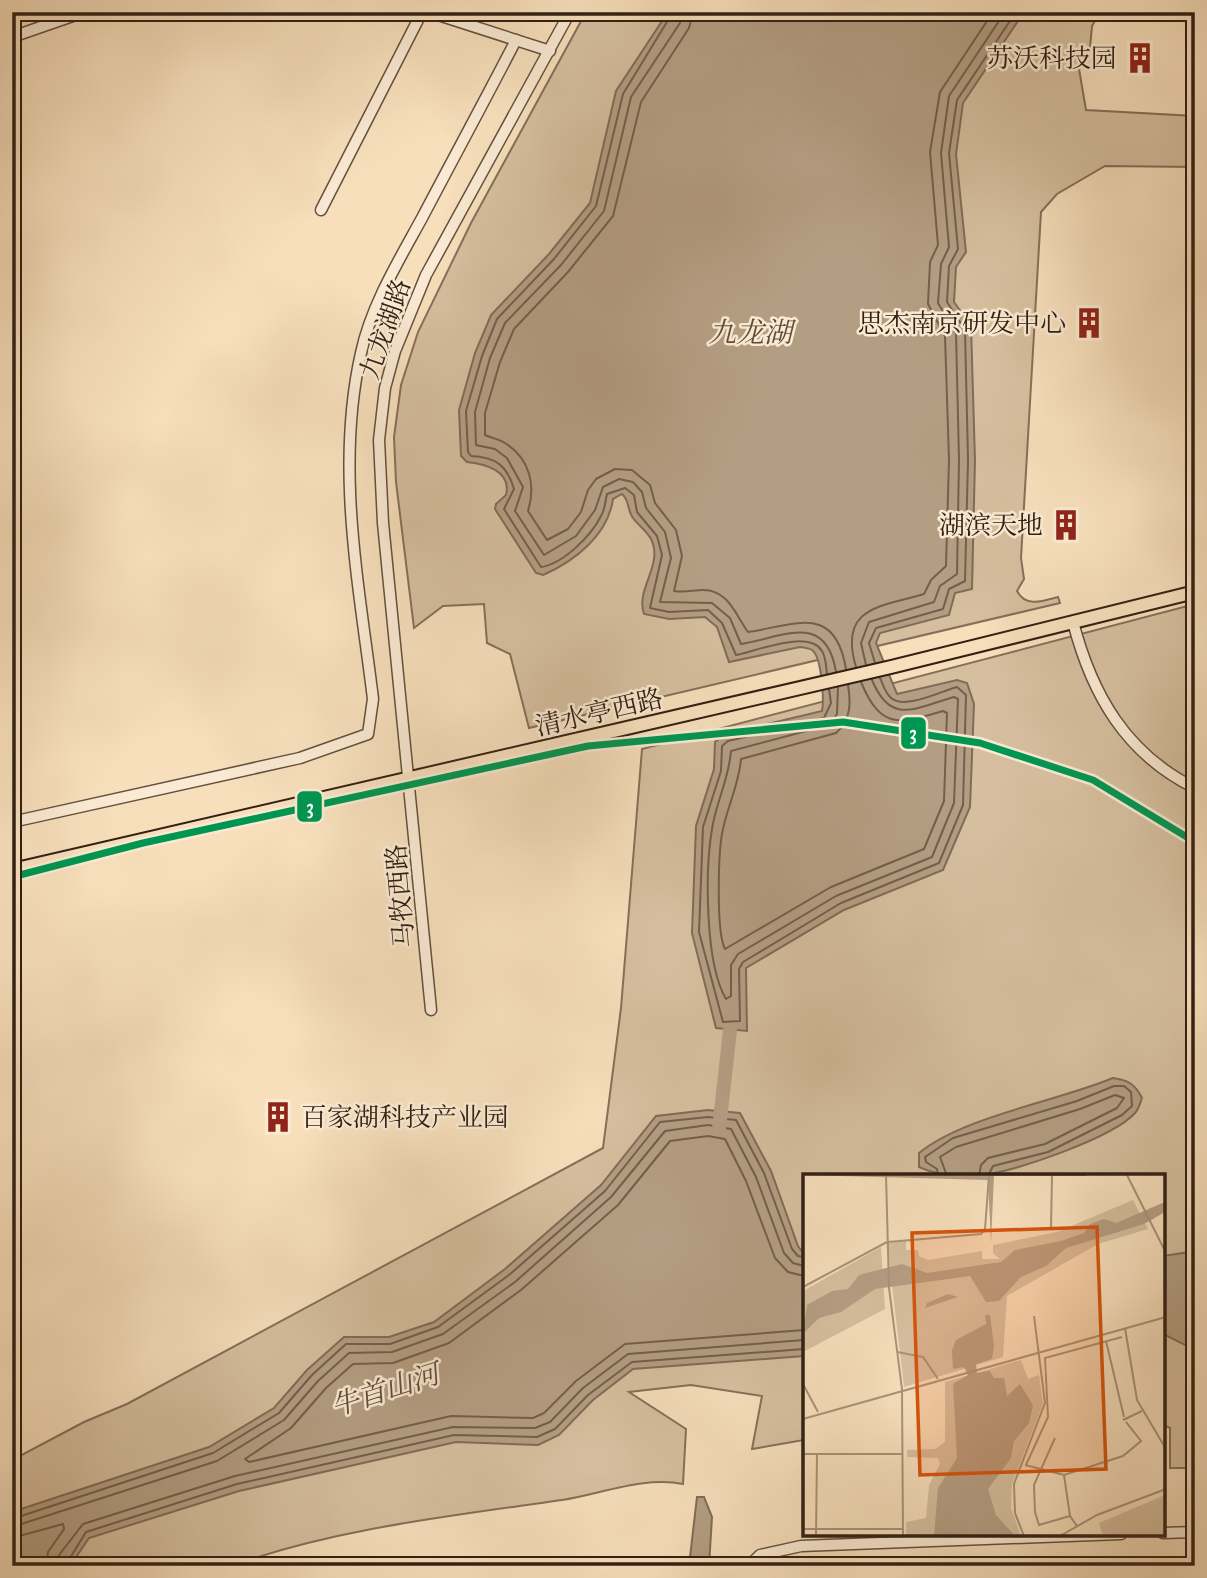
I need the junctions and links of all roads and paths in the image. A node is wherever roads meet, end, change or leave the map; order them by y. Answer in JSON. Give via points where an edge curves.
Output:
{"nodes":[{"id":1,"x":84,"y":12,"type":"edge"},
{"id":2,"x":422,"y":12,"type":"edge"},
{"id":3,"x":429,"y":12,"type":"edge"},
{"id":4,"x":570,"y":12,"type":"edge"},
{"id":5,"x":12,"y":37,"type":"edge"},
{"id":6,"x":516,"y":40,"type":"junction"},
{"id":7,"x":550,"y":51,"type":"junction"},
{"id":8,"x":321,"y":210,"type":"dead end"},
{"id":9,"x":1195,"y":592,"type":"edge"},
{"id":10,"x":1073,"y":622,"type":"junction"},
{"id":11,"x":410,"y":779,"type":"junction"},
{"id":12,"x":1195,"y":788,"type":"edge"},
{"id":13,"x":12,"y":822,"type":"edge"},
{"id":14,"x":12,"y":870,"type":"edge"},
{"id":15,"x":431,"y":1010,"type":"dead end"},
{"id":16,"x":1195,"y":1532,"type":"edge"},
{"id":17,"x":1165,"y":1533,"type":"edge"},
{"id":18,"x":1063,"y":1536,"type":"edge"},
{"id":19,"x":749,"y":1566,"type":"edge"}],
"edges":[{"from":1,"to":5,"type":"street"},
{"from":2,"to":8,"type":"street"},
{"from":3,"to":6,"type":"street"},
{"from":4,"to":7,"type":"street","name":"九龙湖路"},
{"from":6,"to":7,"type":"street"},
{"from":6,"to":13,"type":"street","via":[[406,247],[361,351],[348,481],[373,699],[368,734],[300,758]]},
{"from":7,"to":11,"type":"street","name":"九龙湖路","via":[[426,275],[385,387],[379,440],[383,523]]},
{"from":9,"to":10,"type":"main road","name":"清水亭西路"},
{"from":10,"to":11,"type":"main road","name":"清水亭西路"},
{"from":10,"to":12,"type":"street","via":[[1106,706],[1136,748],[1165,773]]},
{"from":11,"to":14,"type":"main road","name":"清水亭西路"},
{"from":11,"to":15,"type":"street","name":"马牧西路"},
{"from":16,"to":17,"type":"street"},
{"from":18,"to":19,"type":"street","via":[[801,1545],[760,1555]]}]}
